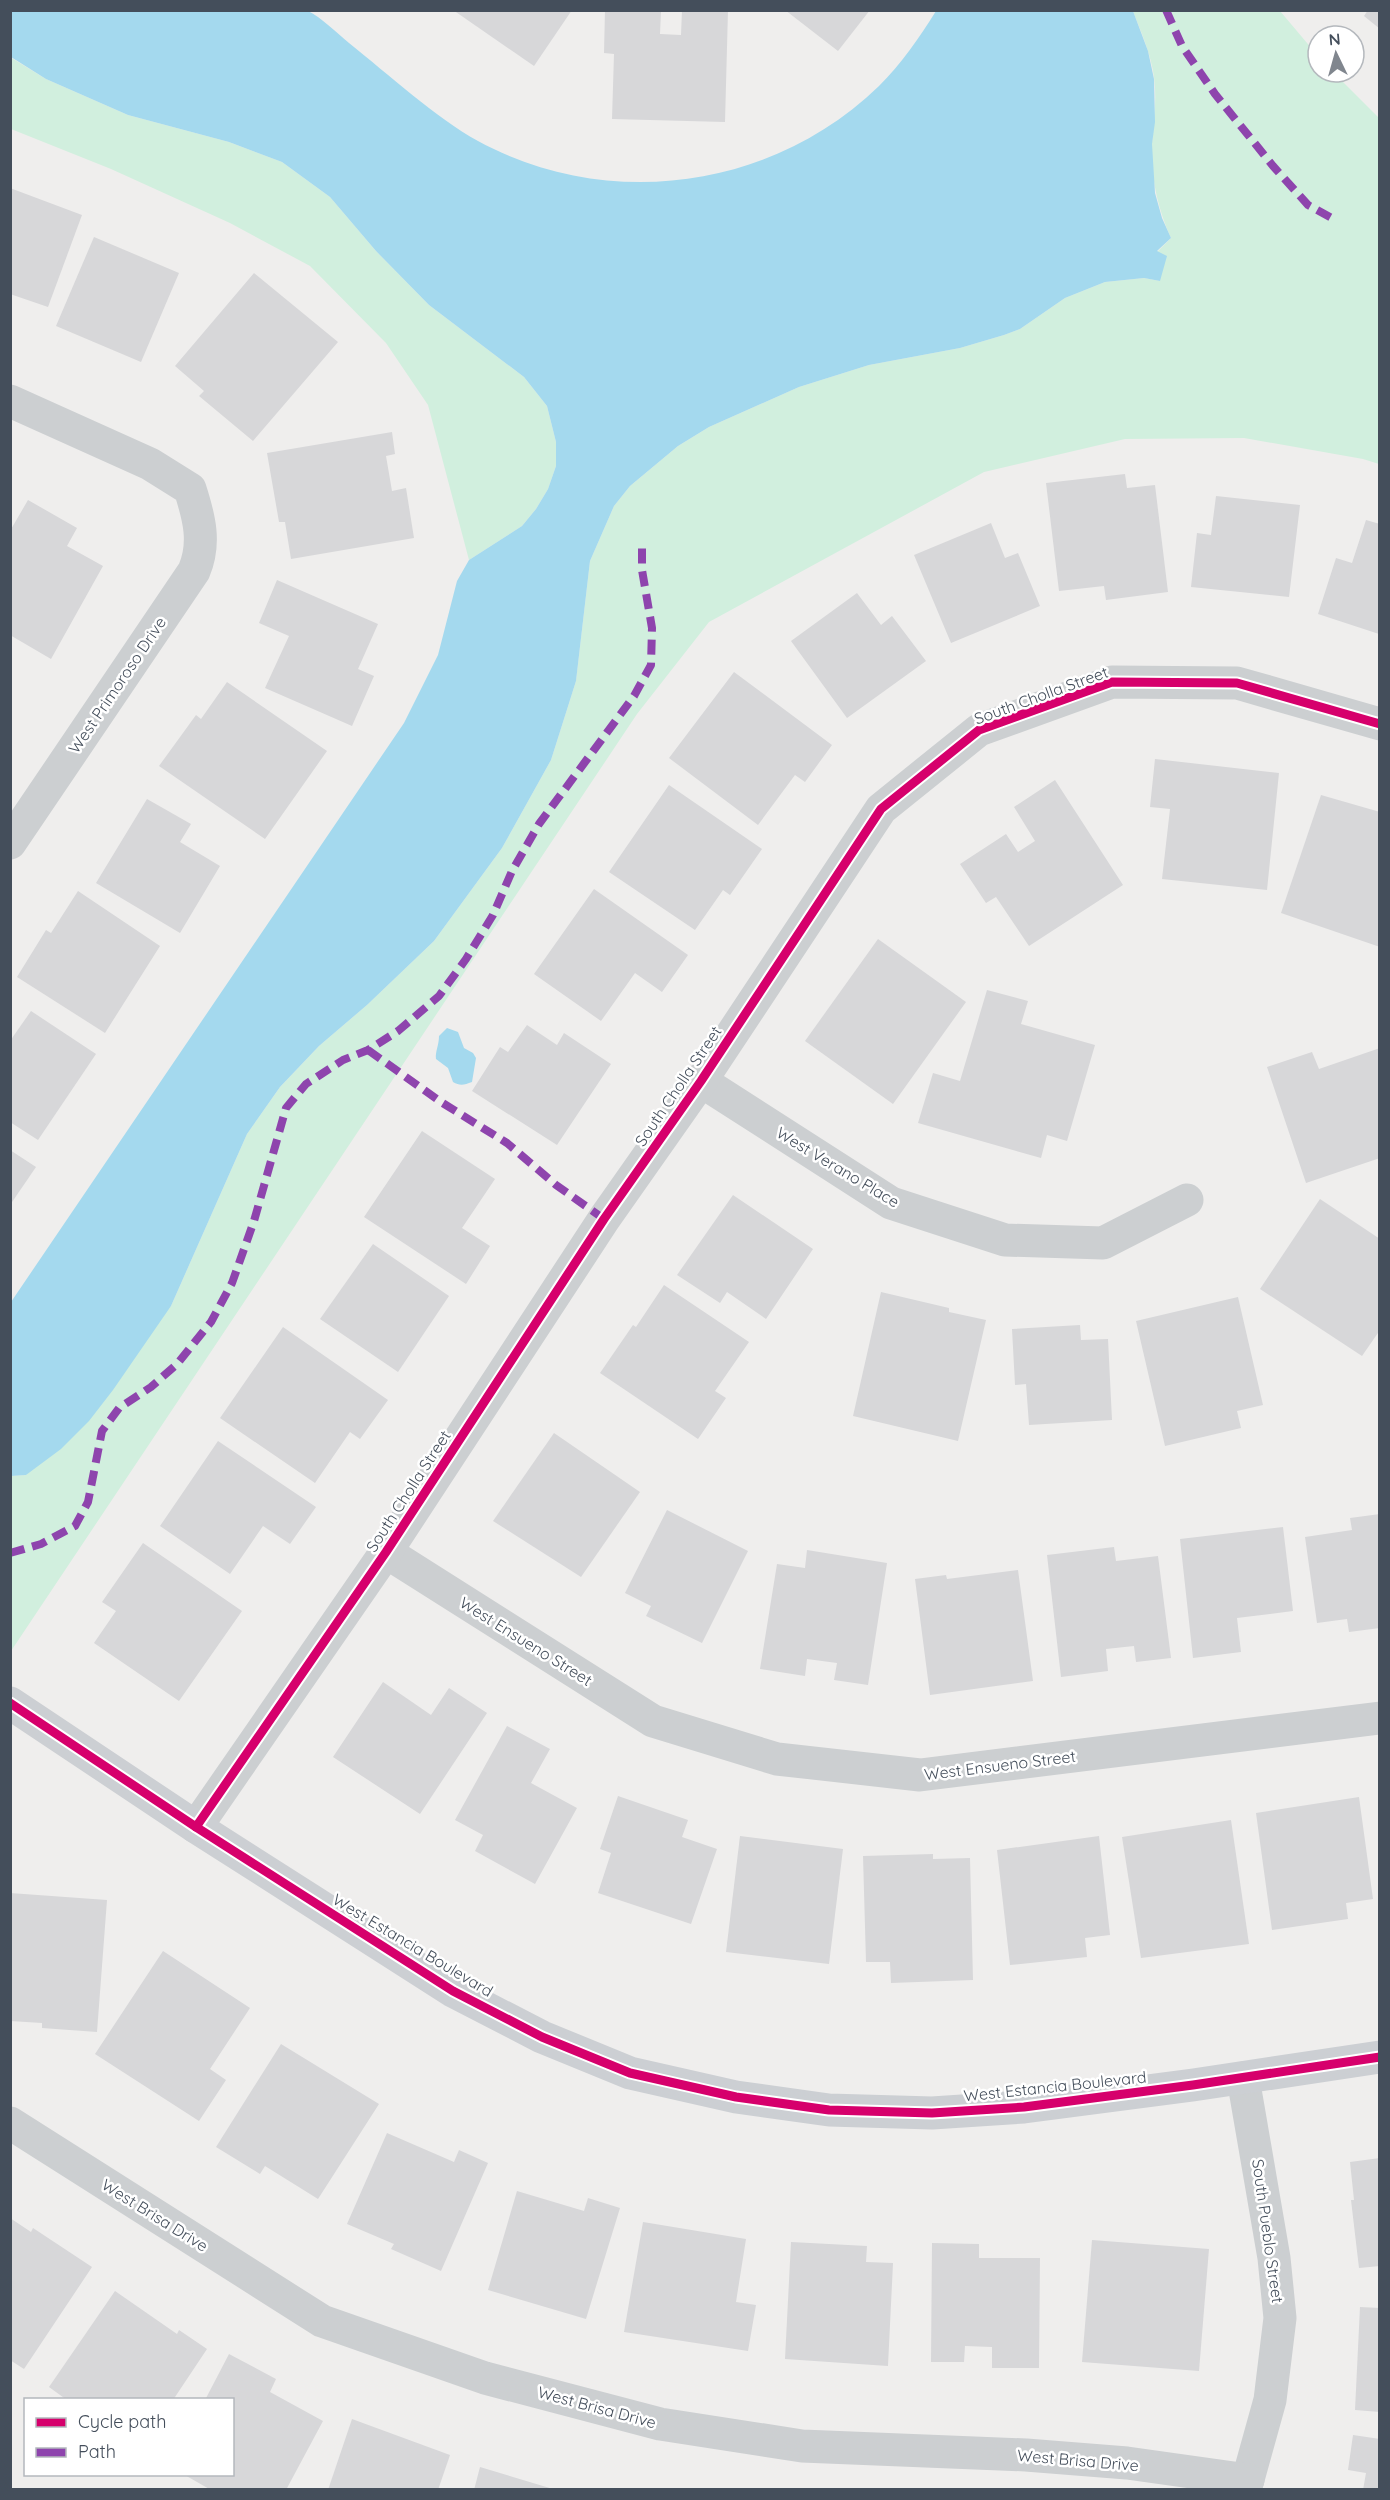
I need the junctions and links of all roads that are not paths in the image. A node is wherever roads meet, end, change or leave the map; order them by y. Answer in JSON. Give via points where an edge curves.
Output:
{"nodes":[{"id":1,"x":10,"y":401,"type":"edge"},
{"id":2,"x":1380,"y":724,"type":"edge"},
{"id":3,"x":10,"y":843,"type":"edge"},
{"id":4,"x":701,"y":1081,"type":"junction"},
{"id":5,"x":1187,"y":1200,"type":"dead end"},
{"id":6,"x":386,"y":1552,"type":"junction"},
{"id":7,"x":10,"y":1702,"type":"edge"},
{"id":8,"x":1380,"y":1718,"type":"edge"},
{"id":9,"x":196,"y":1827,"type":"junction"},
{"id":10,"x":1380,"y":2056,"type":"edge"},
{"id":11,"x":1243,"y":2078,"type":"junction"},
{"id":12,"x":10,"y":2124,"type":"edge"},
{"id":13,"x":1246,"y":2485,"type":"edge"}],
"edges":[{"from":1,"to":3,"type":"street","name":"West Primoroso Drive","via":[[150,464],[190,489],[200,520],[200,557],[194,571]]},
{"from":2,"to":4,"type":"street","name":"South Cholla Street","via":[[1237,683],[1112,682],[979,730],[881,809]]},
{"from":4,"to":5,"type":"street","name":"West Verano Place","via":[[891,1203],[1005,1240],[1103,1243]]},
{"from":4,"to":6,"type":"street","name":"South Cholla Street","via":[[604,1219]]},
{"from":6,"to":8,"type":"street","name":"West Ensueno Street","via":[[653,1721],[777,1760],[920,1775]]},
{"from":6,"to":9,"type":"street","name":"South Cholla Street"},
{"from":7,"to":9,"type":"street","name":"West Estancia Boulevard"},
{"from":9,"to":11,"type":"street","name":"West Estancia Boulevard","via":[[453,1991],[542,2037],[630,2073],[736,2097],[829,2110],[932,2113],[1024,2107]]},
{"from":10,"to":11,"type":"street","name":"West Estancia Boulevard"},
{"from":11,"to":13,"type":"street","name":"South Pueblo Street","via":[[1274,2258],[1280,2318],[1270,2400]]},
{"from":12,"to":13,"type":"street","name":"West Brisa Drive","via":[[322,2321],[485,2378],[660,2424],[802,2446],[1127,2463]]}]}
